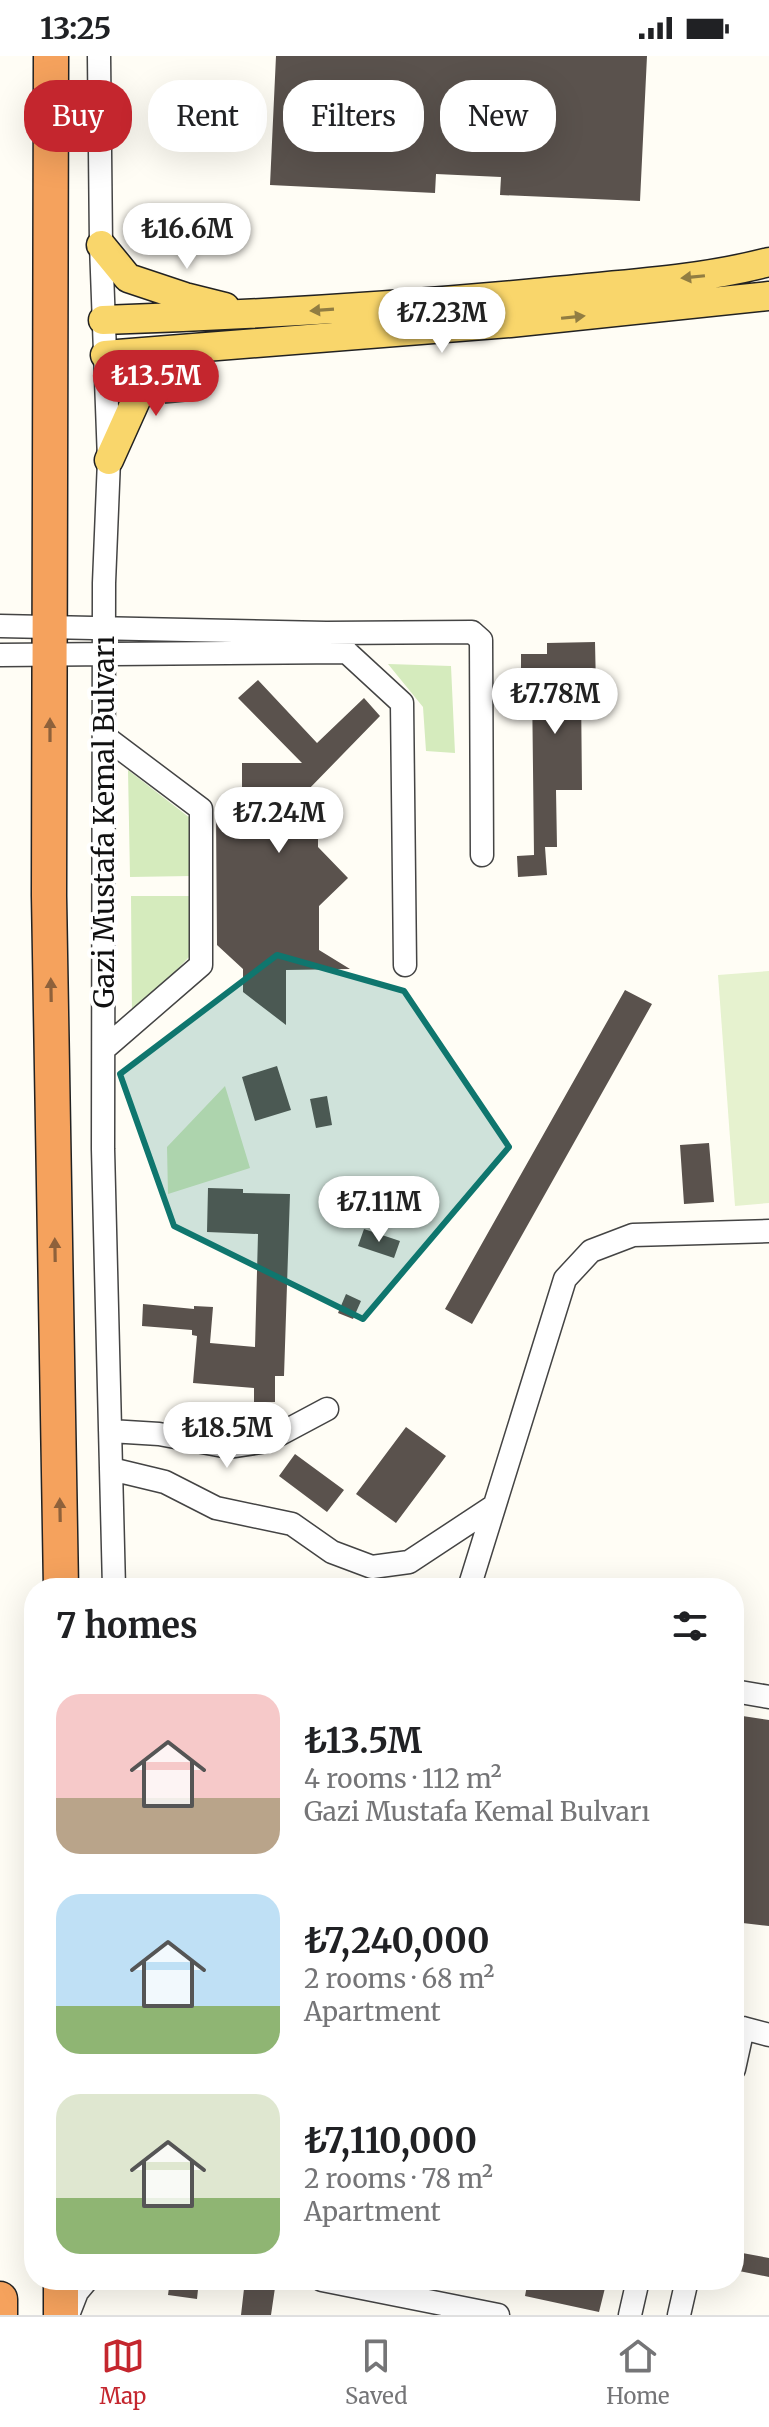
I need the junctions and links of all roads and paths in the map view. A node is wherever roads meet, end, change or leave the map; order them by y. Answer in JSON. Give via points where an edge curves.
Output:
{"nodes":[{"id":1,"x":51,"y":56,"type":"edge"},
{"id":2,"x":99,"y":56,"type":"edge"},
{"id":3,"x":101,"y":245,"type":"junction"},
{"id":4,"x":769,"y":262,"type":"edge"},
{"id":5,"x":769,"y":296,"type":"edge"},
{"id":6,"x":261,"y":315,"type":"junction"},
{"id":7,"x":103,"y":320,"type":"junction"},
{"id":8,"x":172,"y":351,"type":"junction"},
{"id":9,"x":105,"y":355,"type":"junction"},
{"id":10,"x":109,"y":460,"type":"junction"},
{"id":11,"x":0,"y":626,"type":"edge"},
{"id":12,"x":104,"y":626,"type":"junction"},
{"id":13,"x":326,"y":633,"type":"junction"},
{"id":14,"x":50,"y":639,"type":"junction"},
{"id":15,"x":347,"y":652,"type":"junction"},
{"id":16,"x":0,"y":655,"type":"edge"},
{"id":17,"x":104,"y":655,"type":"junction"},
{"id":18,"x":104,"y":736,"type":"junction"},
{"id":19,"x":482,"y":855,"type":"dead end"},
{"id":20,"x":405,"y":965,"type":"dead end"},
{"id":21,"x":104,"y":1049,"type":"junction"},
{"id":22,"x":769,"y":1231,"type":"edge"},
{"id":23,"x":327,"y":1409,"type":"dead end"},
{"id":24,"x":110,"y":1431,"type":"junction"},
{"id":25,"x":111,"y":1469,"type":"junction"},
{"id":26,"x":494,"y":1506,"type":"junction"},
{"id":27,"x":61,"y":1578,"type":"edge"},
{"id":28,"x":114,"y":1578,"type":"edge"},
{"id":29,"x":472,"y":1578,"type":"edge"},
{"id":30,"x":744,"y":1693,"type":"edge"},
{"id":31,"x":769,"y":1697,"type":"edge"},
{"id":32,"x":744,"y":2030,"type":"edge"},
{"id":33,"x":769,"y":2035,"type":"edge"},
{"id":34,"x":61,"y":2290,"type":"edge"},
{"id":35,"x":79,"y":2290,"type":"edge"},
{"id":36,"x":636,"y":2290,"type":"edge"},
{"id":37,"x":685,"y":2290,"type":"edge"},
{"id":38,"x":436,"y":2291,"type":"edge"},
{"id":39,"x":0,"y":2299,"type":"edge"},
{"id":40,"x":458,"y":2311,"type":"edge"},
{"id":41,"x":0,"y":2315,"type":"edge"},
{"id":42,"x":61,"y":2315,"type":"edge"},
{"id":43,"x":68,"y":2315,"type":"edge"},
{"id":44,"x":498,"y":2315,"type":"edge"},
{"id":45,"x":630,"y":2315,"type":"edge"},
{"id":46,"x":679,"y":2315,"type":"edge"}],
"edges":[{"from":1,"to":14,"type":"highway","name":"Gazi Mustafa Kemal Bulvarı"},
{"from":2,"to":3,"type":"street","name":"Gazi Mustafa Kemal Bulvarı"},
{"from":3,"to":6,"type":"main road","via":[[128,278]]},
{"from":3,"to":7,"type":"street","name":"Gazi Mustafa Kemal Bulvarı"},
{"from":4,"to":6,"type":"main road","one_way":true,"via":[[721,274]]},
{"from":8,"to":5,"type":"main road","one_way":true},
{"from":6,"to":7,"type":"main road"},
{"from":7,"to":9,"type":"street","name":"Gazi Mustafa Kemal Bulvarı"},
{"from":8,"to":9,"type":"main road"},
{"from":8,"to":10,"type":"main road","via":[[150,369]]},
{"from":9,"to":10,"type":"street","name":"Gazi Mustafa Kemal Bulvarı"},
{"from":10,"to":12,"type":"street","name":"Gazi Mustafa Kemal Bulvarı"},
{"from":11,"to":14,"type":"street"},
{"from":12,"to":13,"type":"street"},
{"from":12,"to":14,"type":"street"},
{"from":12,"to":17,"type":"street","name":"Gazi Mustafa Kemal Bulvarı"},
{"from":13,"to":15,"type":"street"},
{"from":13,"to":19,"type":"street","via":[[472,632],[481,640]]},
{"from":14,"to":16,"type":"street"},
{"from":14,"to":17,"type":"street"},
{"from":27,"to":14,"type":"highway","name":"Gazi Mustafa Kemal Bulvarı","one_way":true},
{"from":15,"to":17,"type":"street"},
{"from":15,"to":20,"type":"street","via":[[402,703]]},
{"from":17,"to":18,"type":"street","name":"Gazi Mustafa Kemal Bulvarı"},
{"from":18,"to":21,"type":"street","name":"Gazi Mustafa Kemal Bulvarı"},
{"from":18,"to":21,"type":"street","via":[[201,809],[201,965]]},
{"from":21,"to":24,"type":"street","name":"Gazi Mustafa Kemal Bulvarı"},
{"from":22,"to":26,"type":"street","via":[[633,1235],[591,1251],[565,1279]]},
{"from":23,"to":24,"type":"street","via":[[267,1441],[229,1447]]},
{"from":24,"to":25,"type":"street","name":"Gazi Mustafa Kemal Bulvarı"},
{"from":25,"to":26,"type":"street","via":[[165,1482],[216,1508],[292,1524],[332,1552],[372,1567],[409,1562]]},
{"from":25,"to":28,"type":"street","name":"Gazi Mustafa Kemal Bulvarı"},
{"from":26,"to":29,"type":"street"},
{"from":30,"to":31,"type":"street"},
{"from":32,"to":33,"type":"street"},
{"from":34,"to":42,"type":"highway"},
{"from":35,"to":43,"type":"street"},
{"from":36,"to":45,"type":"street"},
{"from":37,"to":46,"type":"street"},
{"from":38,"to":40,"type":"street"},
{"from":39,"to":41,"type":"highway"},
{"from":40,"to":44,"type":"street"}]}
